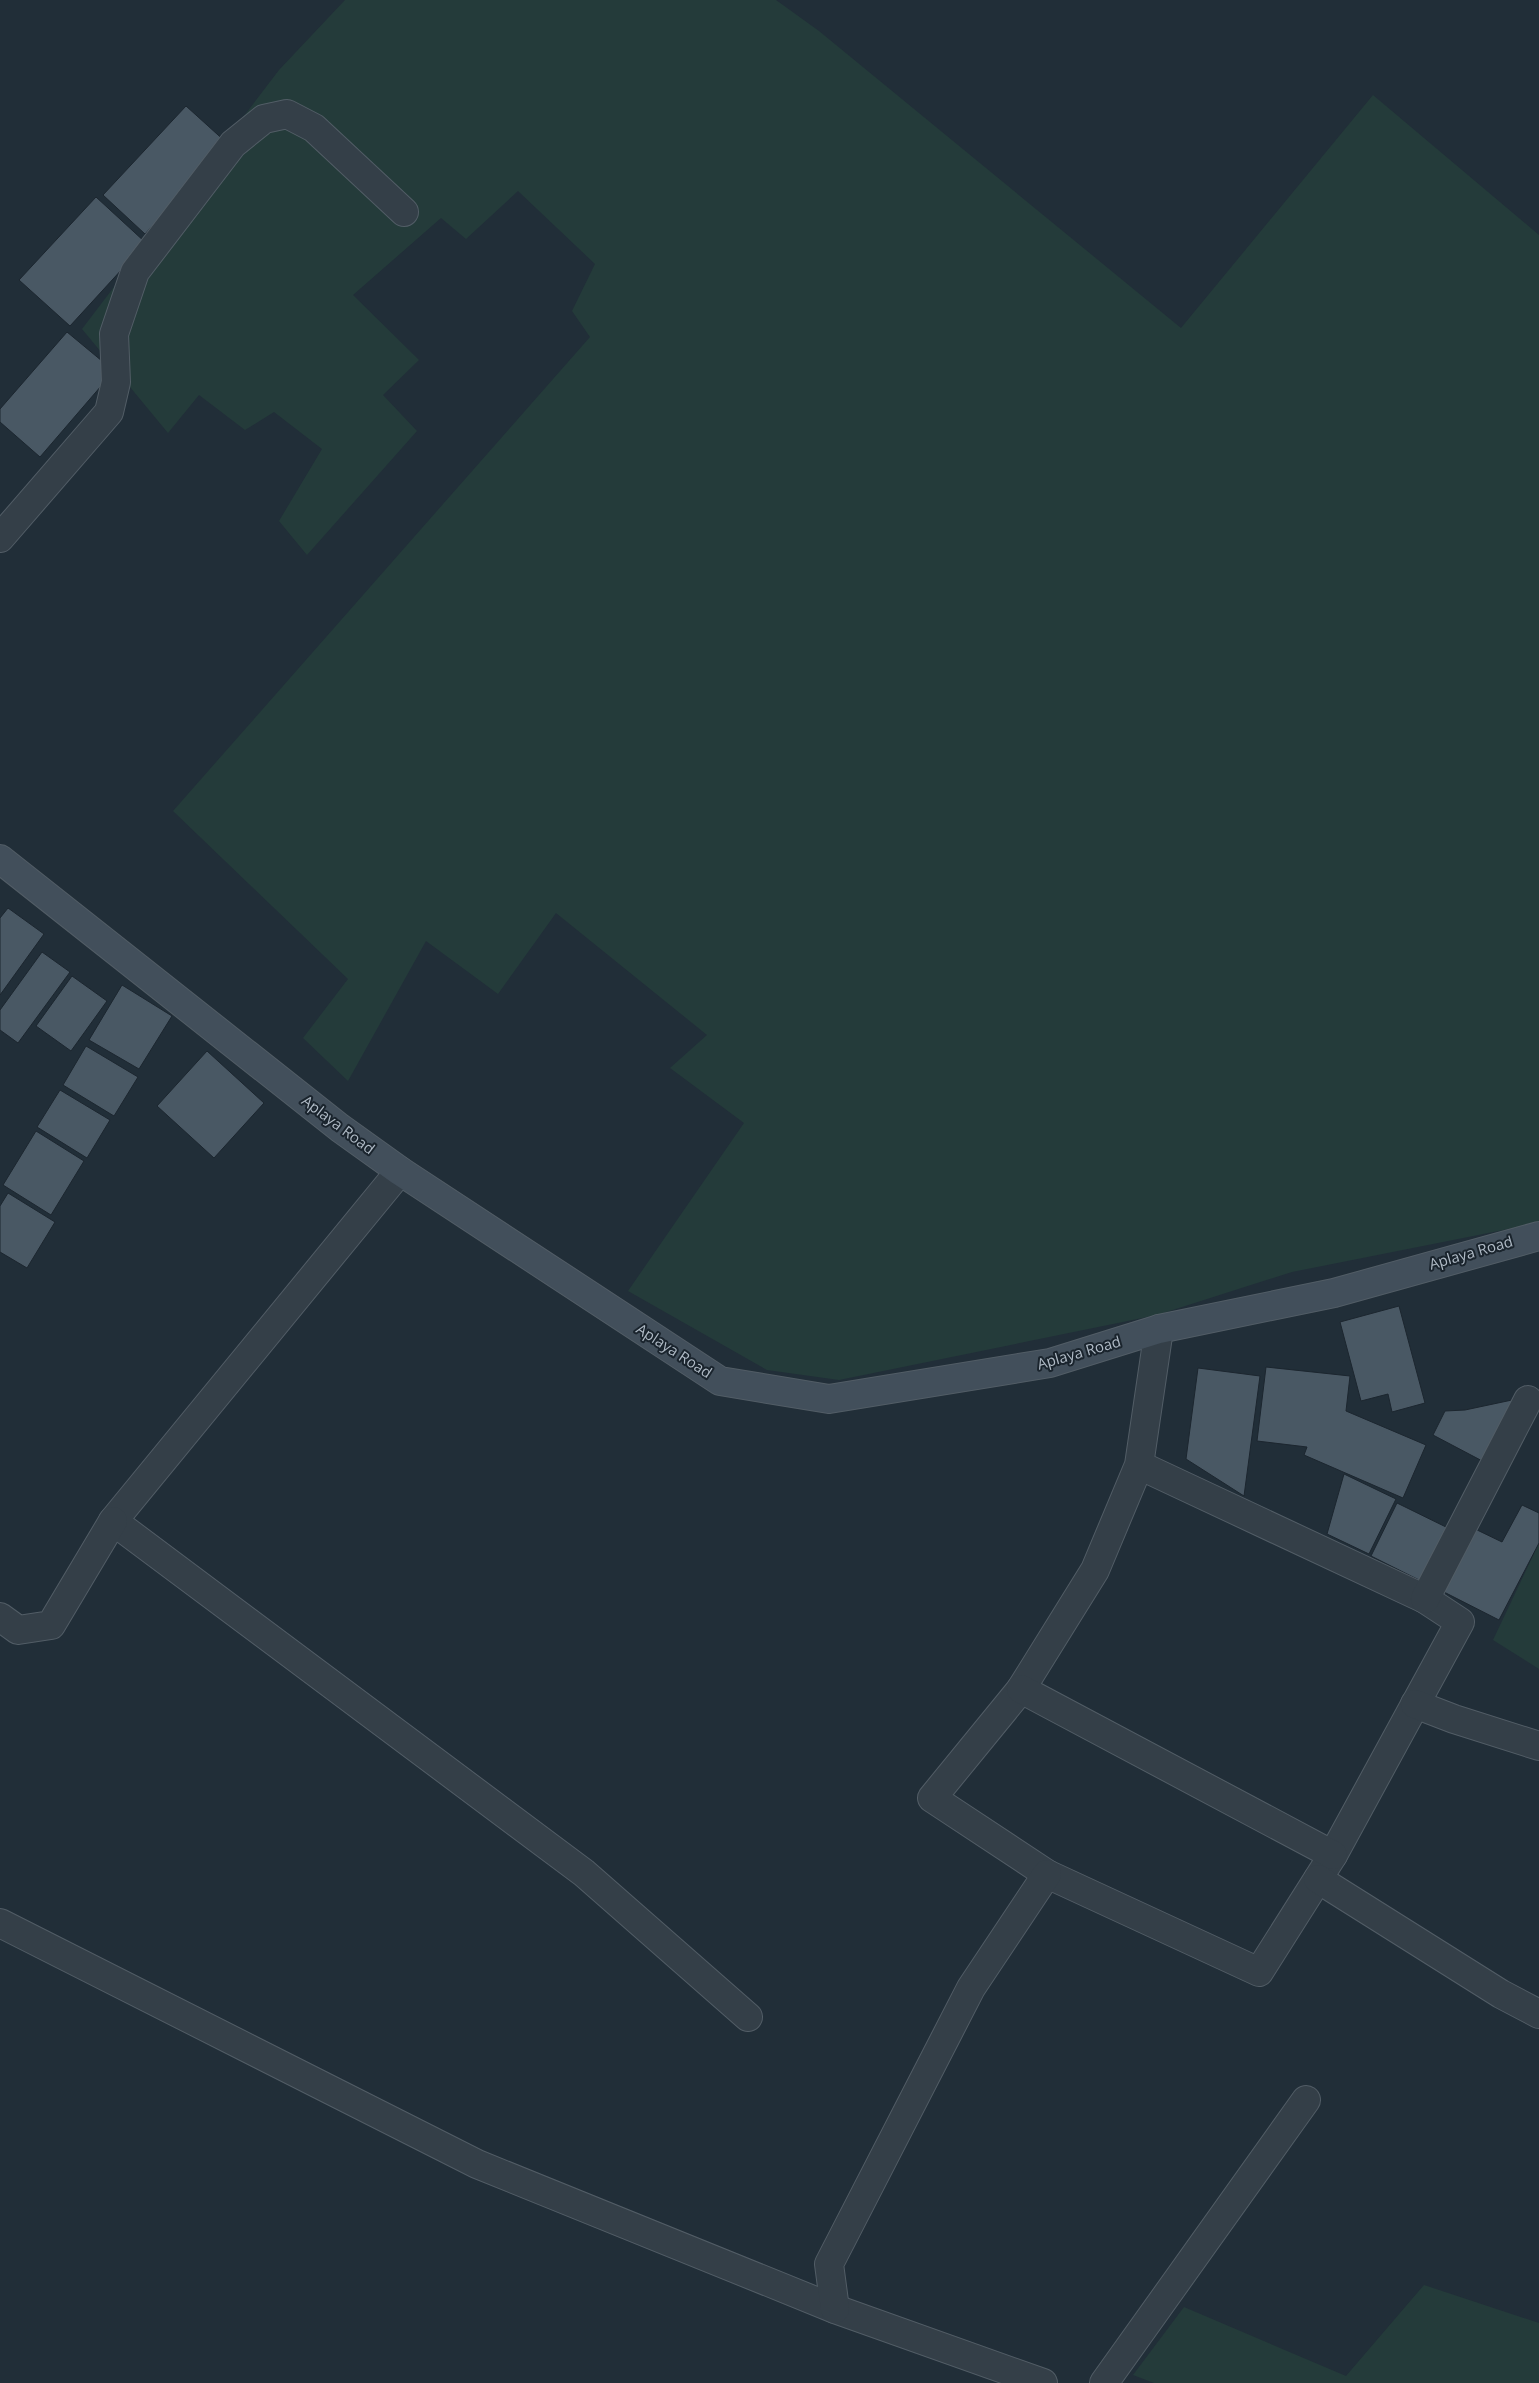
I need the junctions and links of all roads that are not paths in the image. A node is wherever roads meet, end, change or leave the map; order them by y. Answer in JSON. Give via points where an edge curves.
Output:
{"nodes":[{"id":1,"x":404,"y":212,"type":"dead end"},
{"id":2,"x":0,"y":538,"type":"edge"},
{"id":3,"x":0,"y":859,"type":"edge"},
{"id":4,"x":400,"y":1171,"type":"junction"},
{"id":5,"x":1539,"y":1236,"type":"edge"},
{"id":6,"x":1159,"y":1329,"type":"junction"},
{"id":7,"x":1528,"y":1400,"type":"dead end"},
{"id":8,"x":1139,"y":1465,"type":"junction"},
{"id":9,"x":113,"y":1521,"type":"junction"},
{"id":10,"x":1425,"y":1599,"type":"junction"},
{"id":11,"x":0,"y":1616,"type":"edge"},
{"id":12,"x":1021,"y":1689,"type":"junction"},
{"id":13,"x":1415,"y":1704,"type":"junction"},
{"id":14,"x":1539,"y":1746,"type":"edge"},
{"id":15,"x":1333,"y":1855,"type":"junction"},
{"id":16,"x":1047,"y":1874,"type":"junction"},
{"id":17,"x":1318,"y":1879,"type":"junction"},
{"id":18,"x":0,"y":1923,"type":"edge"},
{"id":19,"x":1539,"y":2014,"type":"edge"},
{"id":20,"x":748,"y":2016,"type":"dead end"},
{"id":21,"x":1306,"y":2100,"type":"dead end"},
{"id":22,"x":834,"y":2309,"type":"junction"},
{"id":23,"x":1043,"y":2383,"type":"edge"},
{"id":24,"x":1104,"y":2383,"type":"edge"}],
"edges":[{"from":1,"to":2,"type":"street","via":[[314,128],[287,114],[264,119],[232,144],[135,272],[114,334],[116,382],[109,412]]},
{"from":3,"to":4,"type":"street","name":"Aplaya Road","via":[[340,1128]]},
{"from":4,"to":6,"type":"street","name":"Aplaya Road","via":[[720,1381],[829,1399],[1050,1363]]},
{"from":4,"to":9,"type":"street"},
{"from":5,"to":6,"type":"street","name":"Aplaya Road","via":[[1334,1293]]},
{"from":6,"to":8,"type":"street"},
{"from":7,"to":10,"type":"street"},
{"from":8,"to":10,"type":"street"},
{"from":8,"to":12,"type":"street","via":[[1094,1570]]},
{"from":9,"to":11,"type":"street","via":[[51,1625],[18,1630]]},
{"from":9,"to":20,"type":"street","via":[[584,1873]]},
{"from":10,"to":13,"type":"street","via":[[1460,1622]]},
{"from":12,"to":15,"type":"street"},
{"from":12,"to":16,"type":"street","via":[[932,1798]]},
{"from":13,"to":14,"type":"street"},
{"from":13,"to":15,"type":"street"},
{"from":15,"to":17,"type":"street"},
{"from":16,"to":17,"type":"street","via":[[1259,1972]]},
{"from":16,"to":22,"type":"street","via":[[971,1988],[829,2264]]},
{"from":17,"to":19,"type":"street","via":[[1501,1994]]},
{"from":18,"to":22,"type":"street","via":[[476,2164]]},
{"from":21,"to":24,"type":"street"},
{"from":22,"to":23,"type":"street"}]}
